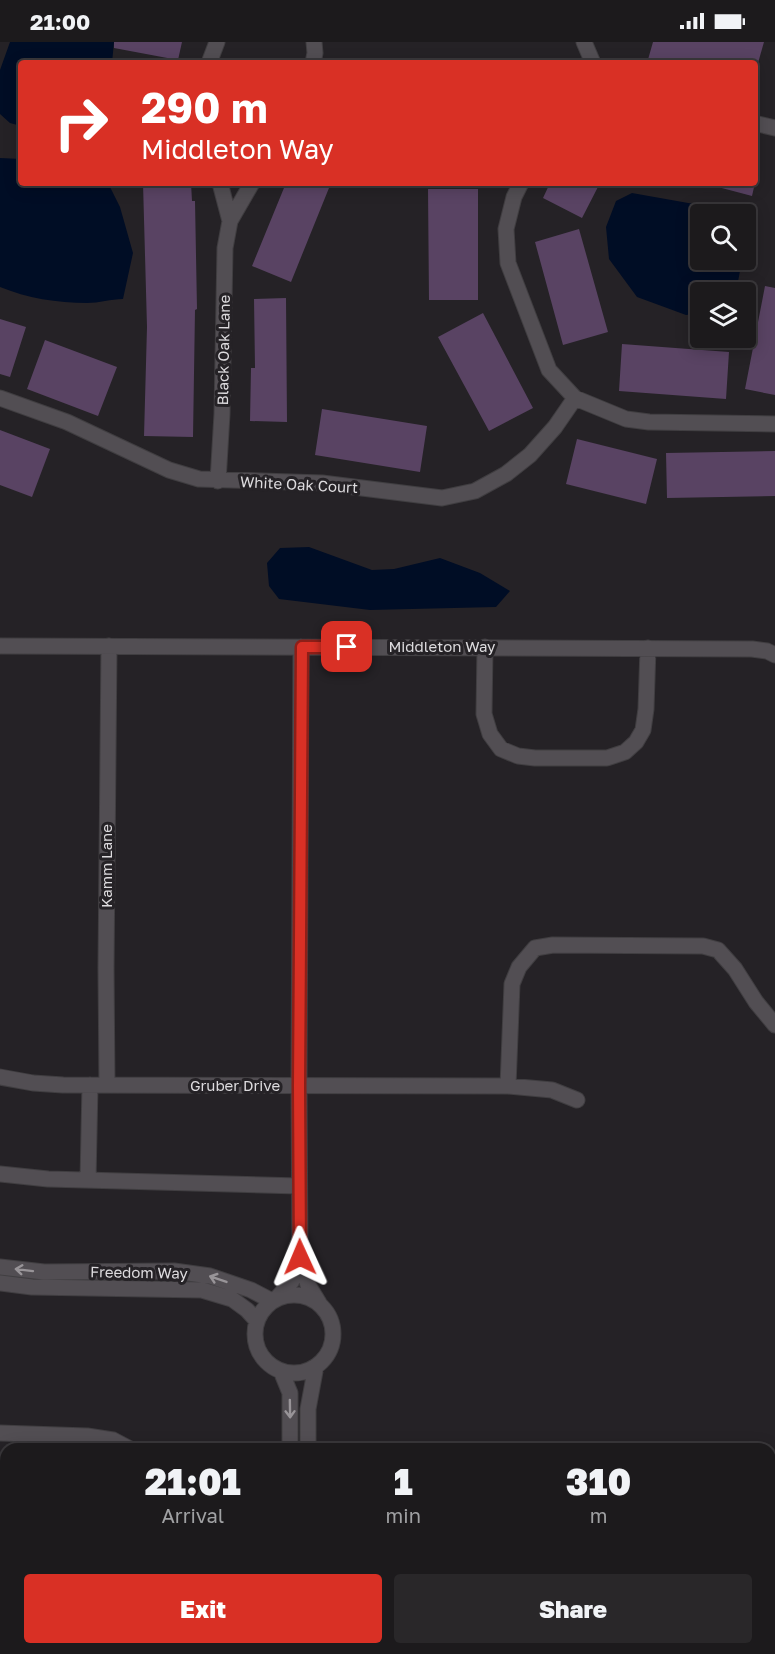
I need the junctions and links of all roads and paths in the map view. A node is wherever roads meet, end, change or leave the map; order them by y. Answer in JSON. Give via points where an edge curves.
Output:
{"nodes":[{"id":1,"x":217,"y":42,"type":"edge"},
{"id":2,"x":314,"y":42,"type":"edge"},
{"id":3,"x":584,"y":42,"type":"edge"},
{"id":4,"x":210,"y":60,"type":"edge"},
{"id":5,"x":314,"y":60,"type":"edge"},
{"id":6,"x":590,"y":60,"type":"edge"},
{"id":7,"x":758,"y":124,"type":"edge"},
{"id":8,"x":775,"y":128,"type":"edge"},
{"id":9,"x":221,"y":186,"type":"edge"},
{"id":10,"x":250,"y":186,"type":"edge"},
{"id":11,"x":520,"y":186,"type":"edge"},
{"id":12,"x":230,"y":221,"type":"junction"},
{"id":13,"x":0,"y":398,"type":"edge"},
{"id":14,"x":575,"y":398,"type":"junction"},
{"id":15,"x":775,"y":424,"type":"edge"},
{"id":16,"x":218,"y":481,"type":"junction"},
{"id":17,"x":0,"y":646,"type":"edge"},
{"id":18,"x":109,"y":646,"type":"junction"},
{"id":19,"x":302,"y":647,"type":"junction"},
{"id":20,"x":485,"y":647,"type":"junction"},
{"id":21,"x":648,"y":648,"type":"junction"},
{"id":22,"x":775,"y":655,"type":"edge"},
{"id":23,"x":775,"y":1025,"type":"edge"},
{"id":24,"x":0,"y":1077,"type":"edge"},
{"id":25,"x":90,"y":1085,"type":"junction"},
{"id":26,"x":107,"y":1085,"type":"junction"},
{"id":27,"x":299,"y":1086,"type":"junction"},
{"id":28,"x":508,"y":1086,"type":"junction"},
{"id":29,"x":577,"y":1100,"type":"dead end"},
{"id":30,"x":0,"y":1174,"type":"edge"},
{"id":31,"x":88,"y":1180,"type":"junction"},
{"id":32,"x":299,"y":1186,"type":"junction"},
{"id":33,"x":300,"y":1257,"type":"junction"},
{"id":34,"x":0,"y":1267,"type":"edge"},
{"id":35,"x":99,"y":1279,"type":"junction"},
{"id":36,"x":0,"y":1282,"type":"edge"},
{"id":37,"x":274,"y":1300,"type":"junction"},
{"id":38,"x":319,"y":1303,"type":"junction"},
{"id":39,"x":257,"y":1321,"type":"junction"},
{"id":40,"x":316,"y":1366,"type":"junction"},
{"id":41,"x":281,"y":1371,"type":"junction"},
{"id":42,"x":0,"y":1433,"type":"edge"},
{"id":43,"x":119,"y":1443,"type":"edge"},
{"id":44,"x":290,"y":1443,"type":"edge"},
{"id":45,"x":308,"y":1443,"type":"edge"}],
"edges":[{"from":1,"to":4,"type":"street"},
{"from":2,"to":5,"type":"street"},
{"from":3,"to":6,"type":"street"},
{"from":7,"to":8,"type":"street"},
{"from":9,"to":12,"type":"street","name":"Black Oak Lane"},
{"from":10,"to":12,"type":"street","name":"Black Oak Lane"},
{"from":11,"to":14,"type":"street","via":[[506,229],[508,263],[549,370]]},
{"from":12,"to":16,"type":"street","name":"Black Oak Lane","via":[[225,248]]},
{"from":13,"to":16,"type":"street","name":"White Oak Court","via":[[67,422],[169,470]]},
{"from":14,"to":15,"type":"street","via":[[626,419],[649,422]]},
{"from":14,"to":16,"type":"street","name":"White Oak Court","via":[[530,455],[476,491],[442,498],[322,483]]},
{"from":17,"to":18,"type":"street","name":"Middleton Way"},
{"from":18,"to":19,"type":"street","name":"Middleton Way"},
{"from":18,"to":26,"type":"street","name":"Kamm Lane"},
{"from":19,"to":20,"type":"street","name":"Middleton Way"},
{"from":19,"to":27,"type":"street"},
{"from":20,"to":21,"type":"street","name":"Middleton Way"},
{"from":20,"to":21,"type":"street","via":[[484,714],[490,734],[501,749],[535,758],[607,758],[625,752],[636,742],[646,709]]},
{"from":21,"to":22,"type":"street","name":"Middleton Way","via":[[752,649]]},
{"from":23,"to":28,"type":"street","via":[[718,950],[703,946],[535,948],[512,984]]},
{"from":24,"to":25,"type":"street","name":"Gruber Drive","via":[[33,1083]]},
{"from":25,"to":26,"type":"street","name":"Gruber Drive"},
{"from":25,"to":31,"type":"street"},
{"from":26,"to":27,"type":"street","name":"Gruber Drive"},
{"from":27,"to":28,"type":"street","name":"Gruber Drive"},
{"from":27,"to":32,"type":"street"},
{"from":28,"to":29,"type":"street","name":"Gruber Drive","via":[[552,1090]]},
{"from":30,"to":31,"type":"street"},
{"from":31,"to":32,"type":"street"},
{"from":32,"to":33,"type":"street"},
{"from":33,"to":37,"type":"street","via":[[292,1281]]},
{"from":33,"to":38,"type":"street","via":[[308,1285]]},
{"from":35,"to":34,"type":"street","name":"Freedom Way","one_way":true},
{"from":35,"to":36,"type":"street","name":"Freedom Way","via":[[32,1287]]},
{"from":37,"to":35,"type":"street","name":"Freedom Way","one_way":true,"via":[[210,1276],[174,1271]]},
{"from":35,"to":39,"type":"street","name":"Freedom Way","via":[[202,1290],[232,1299]]},
{"from":37,"to":38,"type":"street","via":[[298,1294]]},
{"from":37,"to":39,"type":"street"},
{"from":38,"to":40,"type":"street","via":[[327,1312],[334,1335],[325,1358]]},
{"from":39,"to":41,"type":"street","via":[[255,1333],[262,1356]]},
{"from":40,"to":41,"type":"street","via":[[305,1372]]},
{"from":40,"to":45,"type":"street","via":[[308,1409]]},
{"from":41,"to":44,"type":"street","one_way":true,"via":[[290,1393]]},
{"from":42,"to":43,"type":"street","via":[[87,1436]]}]}
